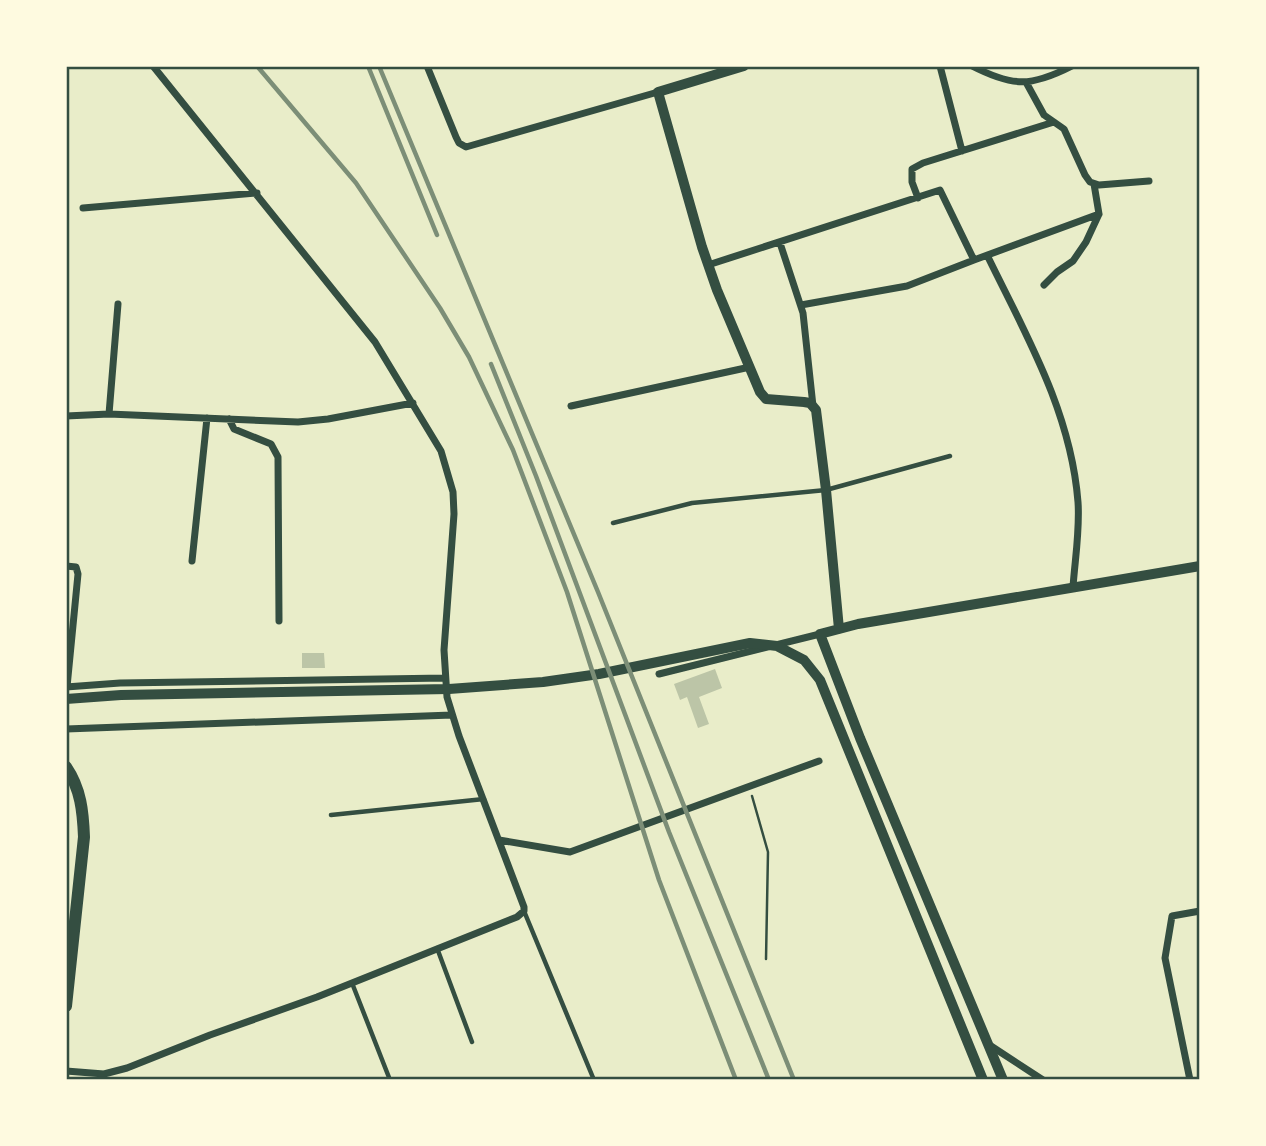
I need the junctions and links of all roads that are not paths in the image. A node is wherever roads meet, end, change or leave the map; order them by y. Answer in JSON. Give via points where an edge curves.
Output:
{"nodes":[{"id":1,"x":153,"y":66,"type":"edge"},
{"id":2,"x":428,"y":66,"type":"edge"},
{"id":3,"x":744,"y":66,"type":"edge"},
{"id":4,"x":940,"y":66,"type":"edge"},
{"id":5,"x":972,"y":66,"type":"edge"},
{"id":6,"x":1072,"y":66,"type":"edge"},
{"id":7,"x":1027,"y":84,"type":"junction"},
{"id":8,"x":658,"y":92,"type":"junction"},
{"id":9,"x":1054,"y":122,"type":"junction"},
{"id":10,"x":962,"y":151,"type":"junction"},
{"id":11,"x":1149,"y":181,"type":"dead end"},
{"id":12,"x":1094,"y":184,"type":"junction"},
{"id":13,"x":257,"y":193,"type":"junction"},
{"id":14,"x":918,"y":198,"type":"junction"},
{"id":15,"x":83,"y":208,"type":"dead end"},
{"id":16,"x":1099,"y":214,"type":"junction"},
{"id":17,"x":779,"y":243,"type":"junction"},
{"id":18,"x":988,"y":257,"type":"junction"},
{"id":19,"x":974,"y":260,"type":"junction"},
{"id":20,"x":708,"y":265,"type":"junction"},
{"id":21,"x":1044,"y":285,"type":"dead end"},
{"id":22,"x":118,"y":304,"type":"dead end"},
{"id":23,"x":801,"y":305,"type":"junction"},
{"id":24,"x":750,"y":367,"type":"junction"},
{"id":25,"x":413,"y":403,"type":"junction"},
{"id":26,"x":571,"y":406,"type":"dead end"},
{"id":27,"x":813,"y":406,"type":"junction"},
{"id":28,"x":109,"y":414,"type":"junction"},
{"id":29,"x":66,"y":416,"type":"edge"},
{"id":30,"x":207,"y":418,"type":"junction"},
{"id":31,"x":229,"y":419,"type":"junction"},
{"id":32,"x":950,"y":456,"type":"dead end"},
{"id":33,"x":826,"y":489,"type":"junction"},
{"id":34,"x":613,"y":523,"type":"dead end"},
{"id":35,"x":192,"y":561,"type":"dead end"},
{"id":36,"x":66,"y":566,"type":"edge"},
{"id":37,"x":1199,"y":566,"type":"edge"},
{"id":38,"x":1073,"y":587,"type":"junction"},
{"id":39,"x":279,"y":621,"type":"dead end"},
{"id":40,"x":839,"y":629,"type":"junction"},
{"id":41,"x":820,"y":634,"type":"junction"},
{"id":42,"x":659,"y":674,"type":"dead end"},
{"id":43,"x":445,"y":678,"type":"junction"},
{"id":44,"x":67,"y":687,"type":"edge"},
{"id":45,"x":66,"y":699,"type":"edge"},
{"id":46,"x":452,"y":715,"type":"junction"},
{"id":47,"x":66,"y":729,"type":"edge"},
{"id":48,"x":819,"y":761,"type":"dead end"},
{"id":49,"x":66,"y":767,"type":"edge"},
{"id":50,"x":484,"y":799,"type":"junction"},
{"id":51,"x":331,"y":815,"type":"dead end"},
{"id":52,"x":499,"y":840,"type":"junction"},
{"id":53,"x":524,"y":911,"type":"junction"},
{"id":54,"x":1199,"y":911,"type":"edge"},
{"id":55,"x":437,"y":948,"type":"junction"},
{"id":56,"x":352,"y":983,"type":"junction"},
{"id":57,"x":66,"y":1006,"type":"edge"},
{"id":58,"x":471,"y":1042,"type":"dead end"},
{"id":59,"x":991,"y":1046,"type":"junction"},
{"id":60,"x":66,"y":1071,"type":"edge"},
{"id":61,"x":390,"y":1080,"type":"edge"},
{"id":62,"x":594,"y":1080,"type":"edge"},
{"id":63,"x":983,"y":1080,"type":"edge"},
{"id":64,"x":1003,"y":1080,"type":"edge"},
{"id":65,"x":1043,"y":1080,"type":"edge"},
{"id":66,"x":1190,"y":1080,"type":"edge"}],
"edges":[{"from":1,"to":13,"type":"street"},
{"from":2,"to":8,"type":"street","via":[[456,137],[466,147]]},
{"from":3,"to":8,"type":"street"},
{"from":4,"to":10,"type":"street"},
{"from":5,"to":7,"type":"street","via":[[990,76]]},
{"from":6,"to":7,"type":"street"},
{"from":7,"to":9,"type":"street","via":[[1041,112]]},
{"from":8,"to":20,"type":"street"},
{"from":9,"to":10,"type":"street"},
{"from":9,"to":12,"type":"street","via":[[1064,130]]},
{"from":10,"to":14,"type":"street","via":[[912,169]]},
{"from":11,"to":12,"type":"street"},
{"from":12,"to":16,"type":"street"},
{"from":13,"to":15,"type":"street"},
{"from":13,"to":25,"type":"street","via":[[375,342]]},
{"from":14,"to":17,"type":"street"},
{"from":14,"to":19,"type":"street","via":[[940,190]]},
{"from":16,"to":18,"type":"street"},
{"from":16,"to":21,"type":"street","via":[[1073,261]]},
{"from":17,"to":20,"type":"street"},
{"from":17,"to":23,"type":"street"},
{"from":18,"to":19,"type":"street"},
{"from":18,"to":38,"type":"street","via":[[1061,415],[1077,500]]},
{"from":19,"to":23,"type":"street","via":[[907,286]]},
{"from":20,"to":24,"type":"street"},
{"from":22,"to":28,"type":"street"},
{"from":23,"to":27,"type":"street"},
{"from":24,"to":26,"type":"street"},
{"from":24,"to":27,"type":"street","via":[[766,399]]},
{"from":25,"to":31,"type":"street","via":[[298,422]]},
{"from":25,"to":43,"type":"street","via":[[442,452],[453,492]]},
{"from":27,"to":33,"type":"street"},
{"from":28,"to":29,"type":"street"},
{"from":28,"to":30,"type":"street"},
{"from":30,"to":31,"type":"street"},
{"from":30,"to":35,"type":"street"},
{"from":31,"to":39,"type":"street","via":[[234,429],[271,444],[278,457]]},
{"from":32,"to":33,"type":"lane"},
{"from":33,"to":34,"type":"lane","via":[[692,503]]},
{"from":33,"to":40,"type":"street"},
{"from":36,"to":44,"type":"street","via":[[76,568],[78,574]]},
{"from":37,"to":38,"type":"street"},
{"from":38,"to":40,"type":"street"},
{"from":40,"to":41,"type":"street"},
{"from":41,"to":42,"type":"street"},
{"from":41,"to":59,"type":"street"},
{"from":43,"to":44,"type":"street"},
{"from":43,"to":46,"type":"street"},
{"from":45,"to":63,"type":"main road","via":[[475,687],[599,674],[750,643],[777,646],[804,660],[820,680]]},
{"from":46,"to":47,"type":"street"},
{"from":46,"to":50,"type":"street"},
{"from":48,"to":52,"type":"street","via":[[570,852]]},
{"from":49,"to":57,"type":"main road","via":[[78,789],[84,837]]},
{"from":50,"to":51,"type":"lane"},
{"from":50,"to":52,"type":"street"},
{"from":52,"to":53,"type":"street"},
{"from":53,"to":55,"type":"street"},
{"from":53,"to":62,"type":"lane"},
{"from":54,"to":66,"type":"street","via":[[1172,916],[1165,958]]},
{"from":55,"to":56,"type":"street"},
{"from":55,"to":58,"type":"lane"},
{"from":56,"to":60,"type":"street","via":[[117,1071]]},
{"from":56,"to":61,"type":"lane"},
{"from":59,"to":64,"type":"street"},
{"from":59,"to":65,"type":"street"}]}
